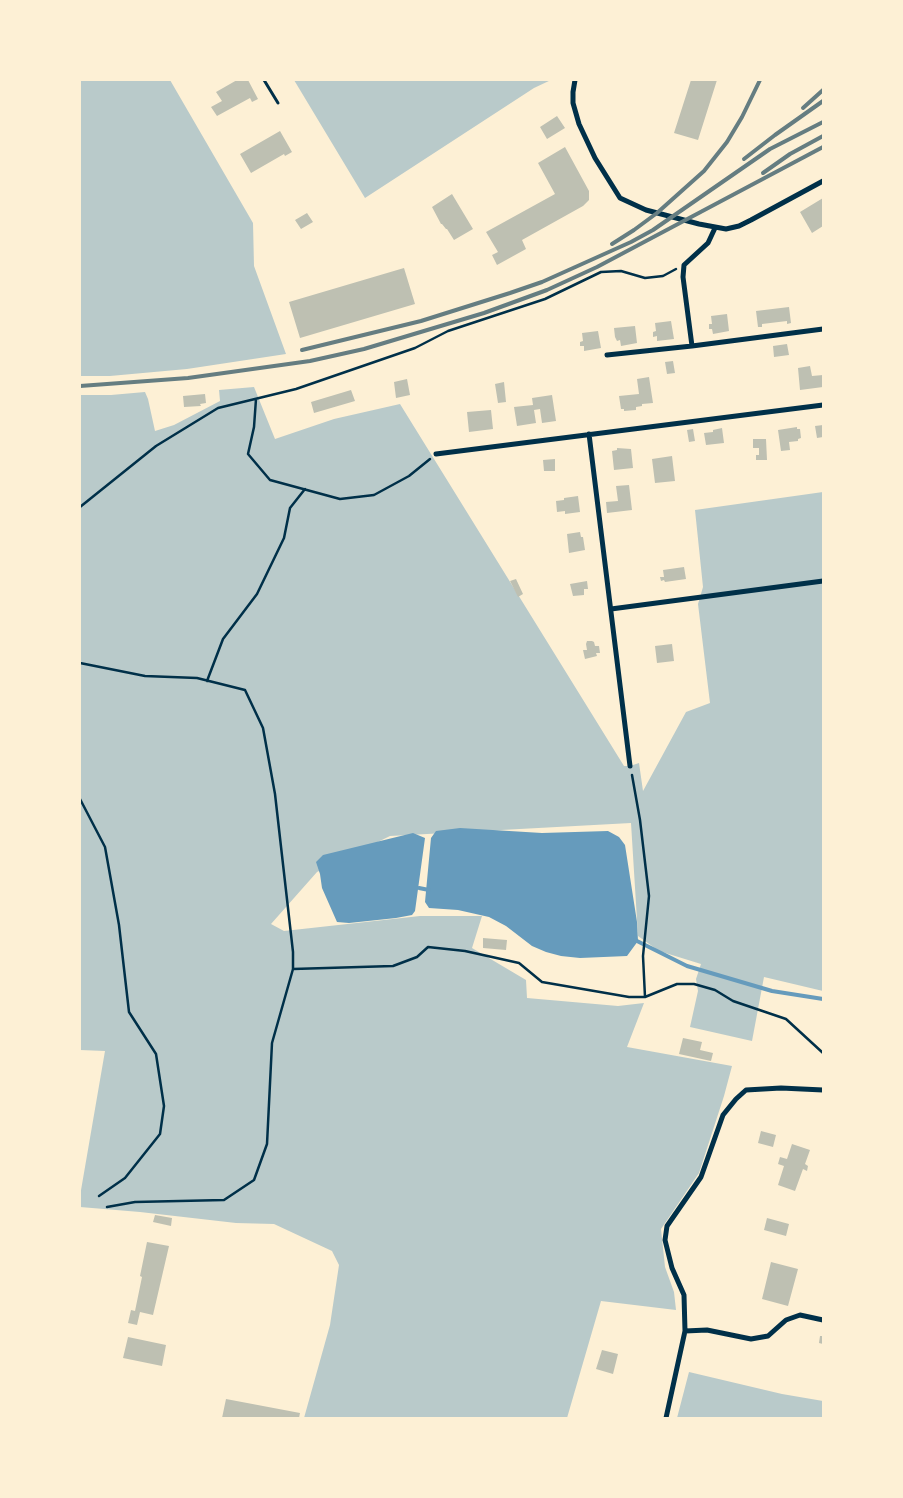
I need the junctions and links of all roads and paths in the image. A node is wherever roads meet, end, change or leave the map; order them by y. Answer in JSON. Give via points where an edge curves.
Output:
{"nodes":[{"id":1,"x":264,"y":80,"type":"edge"},
{"id":2,"x":575,"y":80,"type":"edge"},
{"id":3,"x":278,"y":103,"type":"dead end"},
{"id":4,"x":823,"y":181,"type":"edge"},
{"id":5,"x":715,"y":228,"type":"junction"},
{"id":6,"x":684,"y":265,"type":"junction"},
{"id":7,"x":823,"y":328,"type":"edge"},
{"id":8,"x":692,"y":346,"type":"junction"},
{"id":9,"x":607,"y":355,"type":"dead end"},
{"id":10,"x":256,"y":399,"type":"junction"},
{"id":11,"x":823,"y":405,"type":"edge"},
{"id":12,"x":589,"y":434,"type":"junction"},
{"id":13,"x":436,"y":454,"type":"joint"},
{"id":14,"x":305,"y":489,"type":"junction"},
{"id":15,"x":80,"y":507,"type":"edge"},
{"id":16,"x":823,"y":581,"type":"edge"},
{"id":17,"x":611,"y":609,"type":"junction"},
{"id":18,"x":80,"y":663,"type":"edge"},
{"id":19,"x":207,"y":681,"type":"junction"},
{"id":20,"x":630,"y":766,"type":"joint"},
{"id":21,"x":80,"y":799,"type":"edge"},
{"id":22,"x":293,"y":969,"type":"junction"},
{"id":23,"x":645,"y":996,"type":"junction"},
{"id":24,"x":823,"y":1053,"type":"edge"},
{"id":25,"x":823,"y":1090,"type":"edge"},
{"id":26,"x":99,"y":1196,"type":"dead end"},
{"id":27,"x":107,"y":1207,"type":"dead end"},
{"id":28,"x":823,"y":1320,"type":"edge"},
{"id":29,"x":686,"y":1330,"type":"junction"},
{"id":30,"x":666,"y":1418,"type":"edge"}],
"edges":[{"from":1,"to":3,"type":"lane"},
{"from":2,"to":5,"type":"street","via":[[573,103],[579,124],[620,198],[646,210]]},
{"from":4,"to":5,"type":"street","via":[[739,226]]},
{"from":5,"to":6,"type":"street","via":[[708,243]]},
{"from":6,"to":8,"type":"street"},
{"from":6,"to":10,"type":"path","via":[[663,276],[646,278],[621,270],[601,272],[545,299],[448,331],[415,348],[296,390]]},
{"from":7,"to":8,"type":"street"},
{"from":8,"to":9,"type":"street"},
{"from":10,"to":14,"type":"path","via":[[248,454],[270,480]]},
{"from":10,"to":15,"type":"path","via":[[218,408],[156,446]]},
{"from":11,"to":12,"type":"street"},
{"from":12,"to":13,"type":"street"},
{"from":12,"to":17,"type":"street"},
{"from":13,"to":14,"type":"path","via":[[409,476],[374,495],[340,499]]},
{"from":14,"to":19,"type":"path","via":[[290,508],[284,538],[257,594],[223,639]]},
{"from":16,"to":17,"type":"street"},
{"from":17,"to":20,"type":"street"},
{"from":18,"to":19,"type":"path","via":[[145,676]]},
{"from":19,"to":22,"type":"path","via":[[245,690],[263,728],[275,794]]},
{"from":20,"to":23,"type":"path","via":[[649,896],[643,956]]},
{"from":21,"to":26,"type":"path","via":[[105,847],[119,925],[129,1012],[156,1054],[164,1106],[160,1134],[125,1178]]},
{"from":22,"to":23,"type":"path","via":[[393,966],[417,956],[428,947],[519,963],[542,982],[630,997]]},
{"from":22,"to":27,"type":"path","via":[[272,1043],[266,1144],[254,1180],[224,1200],[135,1202]]},
{"from":23,"to":24,"type":"path","via":[[677,984],[708,988],[733,1001],[786,1019]]},
{"from":25,"to":29,"type":"street","via":[[746,1090],[723,1115],[701,1178],[668,1226],[665,1240],[672,1268],[684,1295]]},
{"from":28,"to":29,"type":"street","via":[[800,1315],[786,1320],[768,1336],[751,1339],[707,1330]]},
{"from":29,"to":30,"type":"street"}]}
